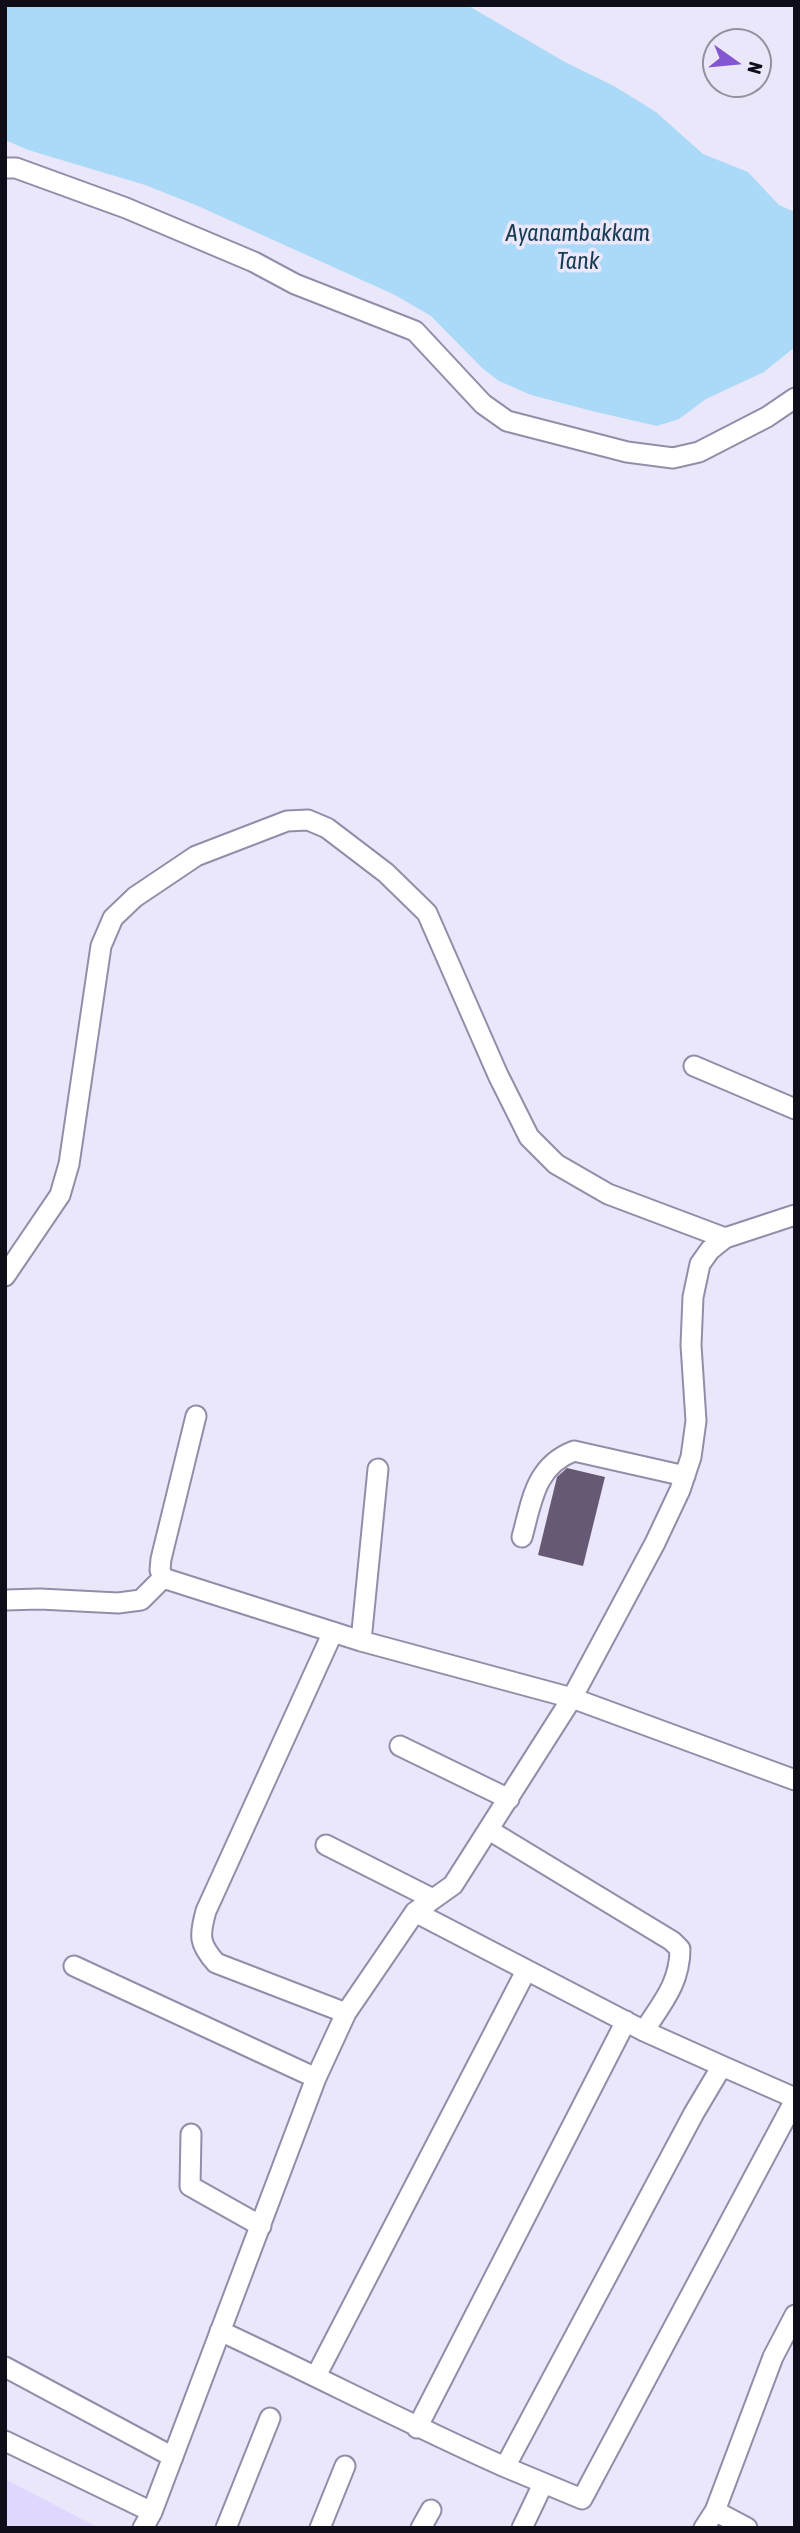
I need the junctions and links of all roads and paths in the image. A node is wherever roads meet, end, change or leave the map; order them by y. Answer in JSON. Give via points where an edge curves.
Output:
{"nodes":[{"id":1,"x":5,"y":168,"type":"edge"},
{"id":2,"x":795,"y":398,"type":"edge"},
{"id":3,"x":694,"y":1066,"type":"dead end"},
{"id":4,"x":795,"y":1109,"type":"edge"},
{"id":5,"x":795,"y":1215,"type":"edge"},
{"id":6,"x":725,"y":1238,"type":"junction"},
{"id":7,"x":5,"y":1276,"type":"edge"},
{"id":8,"x":196,"y":1416,"type":"dead end"},
{"id":9,"x":379,"y":1469,"type":"dead end"},
{"id":10,"x":685,"y":1476,"type":"junction"},
{"id":11,"x":522,"y":1536,"type":"dead end"},
{"id":12,"x":163,"y":1578,"type":"junction"},
{"id":13,"x":5,"y":1600,"type":"edge"},
{"id":14,"x":333,"y":1632,"type":"junction"},
{"id":15,"x":361,"y":1641,"type":"junction"},
{"id":16,"x":572,"y":1698,"type":"junction"},
{"id":17,"x":400,"y":1746,"type":"dead end"},
{"id":18,"x":795,"y":1780,"type":"edge"},
{"id":19,"x":509,"y":1799,"type":"junction"},
{"id":20,"x":489,"y":1830,"type":"junction"},
{"id":21,"x":326,"y":1845,"type":"dead end"},
{"id":22,"x":433,"y":1899,"type":"junction"},
{"id":23,"x":415,"y":1912,"type":"junction"},
{"id":24,"x":74,"y":1966,"type":"dead end"},
{"id":25,"x":526,"y":1971,"type":"junction"},
{"id":26,"x":346,"y":2014,"type":"junction"},
{"id":27,"x":626,"y":2021,"type":"junction"},
{"id":28,"x":645,"y":2031,"type":"junction"},
{"id":29,"x":722,"y":2066,"type":"junction"},
{"id":30,"x":316,"y":2078,"type":"junction"},
{"id":31,"x":795,"y":2099,"type":"edge"},
{"id":32,"x":191,"y":2134,"type":"dead end"},
{"id":33,"x":261,"y":2226,"type":"junction"},
{"id":34,"x":795,"y":2315,"type":"edge"},
{"id":35,"x":220,"y":2331,"type":"junction"},
{"id":36,"x":5,"y":2367,"type":"edge"},
{"id":37,"x":316,"y":2376,"type":"junction"},
{"id":38,"x":270,"y":2418,"type":"dead end"},
{"id":39,"x":417,"y":2428,"type":"junction"},
{"id":40,"x":5,"y":2441,"type":"edge"},
{"id":41,"x":173,"y":2457,"type":"junction"},
{"id":42,"x":345,"y":2466,"type":"dead end"},
{"id":43,"x":505,"y":2467,"type":"junction"},
{"id":44,"x":543,"y":2484,"type":"junction"},
{"id":45,"x":431,"y":2510,"type":"dead end"},
{"id":46,"x":709,"y":2519,"type":"edge"},
{"id":47,"x":148,"y":2520,"type":"edge"},
{"id":48,"x":226,"y":2528,"type":"edge"},
{"id":49,"x":320,"y":2528,"type":"edge"},
{"id":50,"x":421,"y":2528,"type":"edge"},
{"id":51,"x":522,"y":2528,"type":"edge"},
{"id":52,"x":747,"y":2528,"type":"edge"}],
"edges":[{"from":1,"to":2,"type":"street","via":[[126,208],[295,284],[415,331],[483,404],[507,421],[627,452],[673,458],[699,452]]},
{"from":3,"to":4,"type":"street"},
{"from":5,"to":6,"type":"street"},
{"from":6,"to":7,"type":"street","via":[[608,1194],[556,1164],[529,1138],[427,913],[386,873],[327,828],[308,820],[286,821],[196,856],[135,897],[113,918],[101,946],[63,1185]]},
{"from":6,"to":10,"type":"street","via":[[700,1264],[693,1297],[696,1421]]},
{"from":8,"to":12,"type":"street","via":[[161,1559]]},
{"from":9,"to":15,"type":"street"},
{"from":10,"to":11,"type":"street","via":[[574,1451],[559,1457],[539,1478]]},
{"from":10,"to":16,"type":"street","via":[[655,1543]]},
{"from":12,"to":13,"type":"street","via":[[141,1600],[129,1602]]},
{"from":12,"to":14,"type":"street"},
{"from":14,"to":15,"type":"street"},
{"from":14,"to":26,"type":"street","via":[[200,1931],[204,1949],[216,1963]]},
{"from":15,"to":16,"type":"street"},
{"from":16,"to":18,"type":"street"},
{"from":16,"to":19,"type":"street"},
{"from":17,"to":19,"type":"street"},
{"from":19,"to":20,"type":"street"},
{"from":20,"to":22,"type":"street","via":[[453,1885]]},
{"from":20,"to":28,"type":"street","via":[[680,1949],[676,1980]]},
{"from":21,"to":22,"type":"street"},
{"from":22,"to":23,"type":"street"},
{"from":23,"to":25,"type":"street"},
{"from":23,"to":26,"type":"street"},
{"from":24,"to":30,"type":"street"},
{"from":25,"to":27,"type":"street"},
{"from":25,"to":37,"type":"street"},
{"from":26,"to":30,"type":"street"},
{"from":27,"to":28,"type":"street"},
{"from":27,"to":39,"type":"street"},
{"from":28,"to":29,"type":"street"},
{"from":29,"to":31,"type":"street"},
{"from":29,"to":43,"type":"street"},
{"from":30,"to":33,"type":"street"},
{"from":31,"to":44,"type":"street","via":[[582,2499]]},
{"from":32,"to":33,"type":"street","via":[[190,2186]]},
{"from":33,"to":35,"type":"street"},
{"from":34,"to":46,"type":"street","via":[[773,2357]]},
{"from":35,"to":37,"type":"street"},
{"from":35,"to":41,"type":"street"},
{"from":36,"to":41,"type":"street"},
{"from":37,"to":39,"type":"street"},
{"from":38,"to":48,"type":"street"},
{"from":39,"to":43,"type":"street"},
{"from":40,"to":47,"type":"street"},
{"from":41,"to":47,"type":"street"},
{"from":42,"to":49,"type":"street"},
{"from":43,"to":44,"type":"street"},
{"from":44,"to":51,"type":"street"},
{"from":45,"to":50,"type":"street"},
{"from":46,"to":52,"type":"street"}]}
